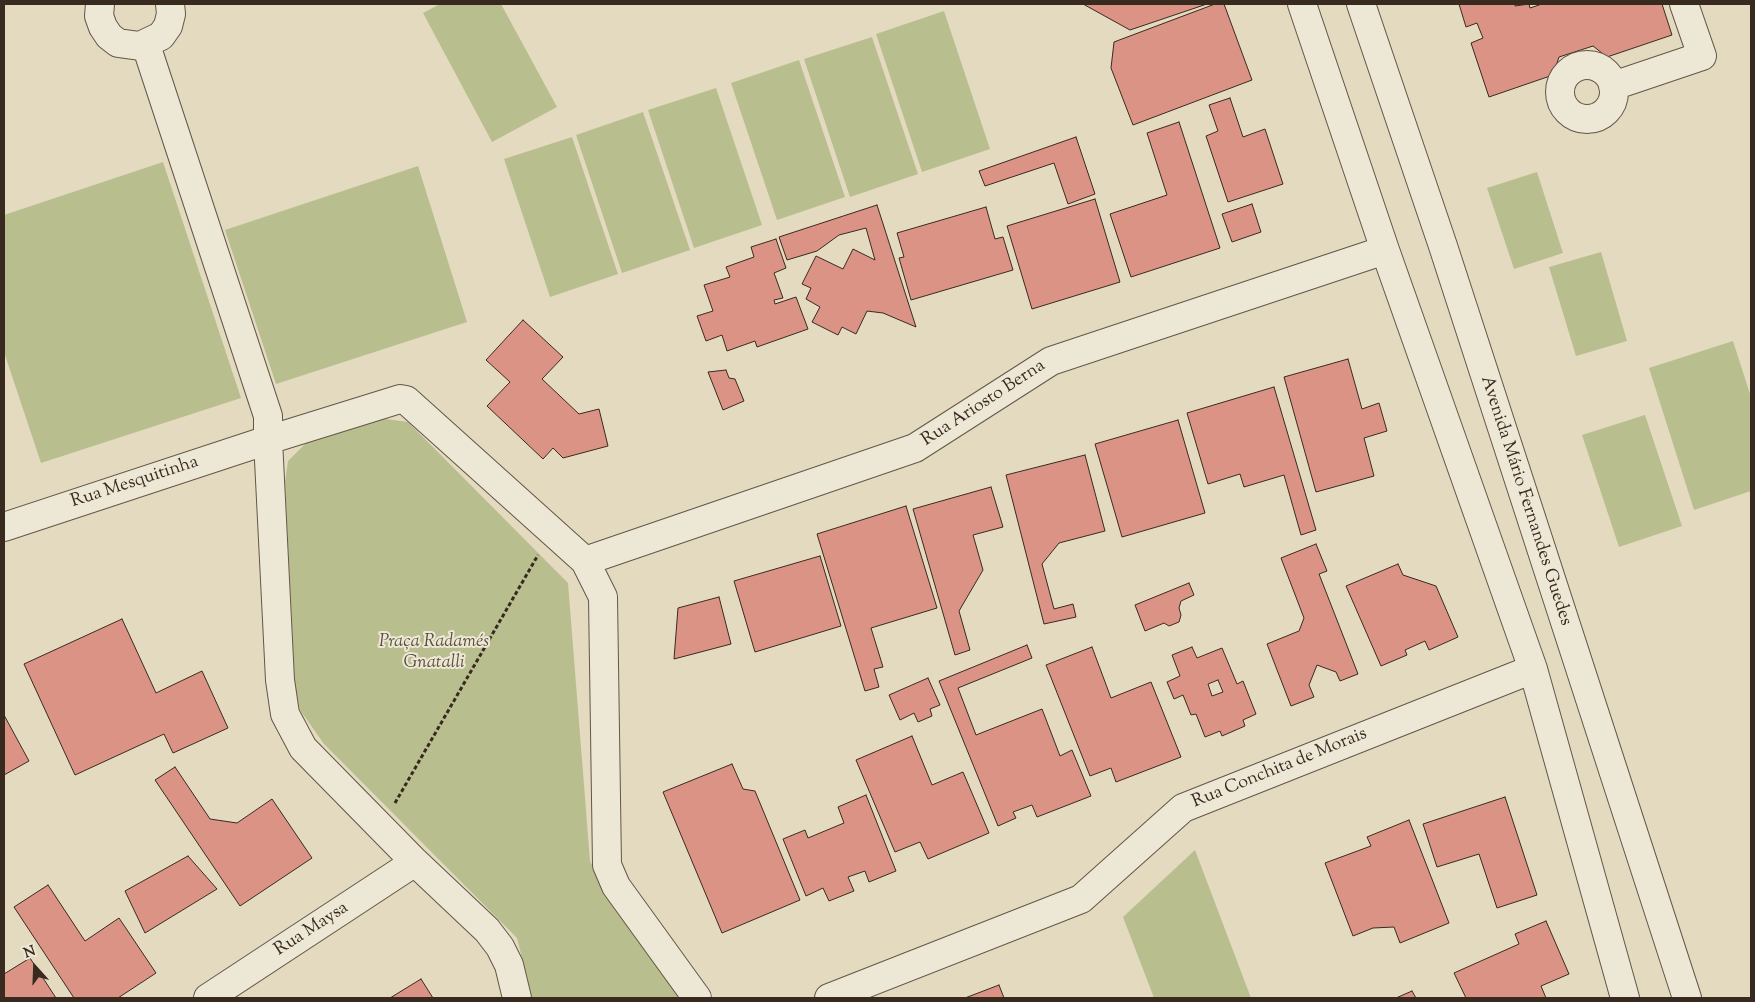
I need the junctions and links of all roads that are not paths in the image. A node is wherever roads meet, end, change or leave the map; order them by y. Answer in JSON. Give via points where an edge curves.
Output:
{"nodes":[{"id":1,"x":100,"y":4,"type":"edge"},
{"id":2,"x":170,"y":4,"type":"edge"},
{"id":3,"x":1302,"y":4,"type":"edge"},
{"id":4,"x":1361,"y":4,"type":"edge"},
{"id":5,"x":1684,"y":4,"type":"edge"},
{"id":6,"x":146,"y":45,"type":"junction"},
{"id":7,"x":1613,"y":86,"type":"dead end"},
{"id":8,"x":1385,"y":250,"type":"junction"},
{"id":9,"x":268,"y":440,"type":"junction"},
{"id":10,"x":4,"y":527,"type":"edge"},
{"id":11,"x":585,"y":561,"type":"junction"},
{"id":12,"x":1533,"y":669,"type":"junction"},
{"id":13,"x":415,"y":862,"type":"junction"},
{"id":14,"x":208,"y":998,"type":"edge"},
{"id":15,"x":517,"y":998,"type":"edge"},
{"id":16,"x":697,"y":998,"type":"edge"},
{"id":17,"x":829,"y":998,"type":"edge"},
{"id":18,"x":1625,"y":998,"type":"edge"},
{"id":19,"x":1687,"y":998,"type":"edge"}],
"edges":[{"from":1,"to":6,"type":"street","via":[[102,26],[109,36],[129,46]]},
{"from":2,"to":6,"type":"street","via":[[168,26],[161,36]]},
{"from":3,"to":8,"type":"street"},
{"from":4,"to":19,"type":"street","name":"Avenida Mário Fernandes Guedes","via":[[1446,255]]},
{"from":5,"to":7,"type":"street","via":[[1702,56]]},
{"from":6,"to":9,"type":"street","via":[[268,416]]},
{"from":8,"to":11,"type":"street","name":"Rua Ariosto Berna","via":[[1051,361],[915,448]]},
{"from":8,"to":12,"type":"street"},
{"from":9,"to":10,"type":"street","name":"Rua Mesquitinha"},
{"from":9,"to":11,"type":"street","via":[[400,399],[406,400]]},
{"from":9,"to":13,"type":"street","via":[[280,680],[285,714],[303,748]]},
{"from":11,"to":16,"type":"street","via":[[603,597],[607,865],[616,886]]},
{"from":12,"to":17,"type":"street","name":"Rua Conchita de Morais","via":[[1183,808],[1081,899]]},
{"from":12,"to":18,"type":"street"},
{"from":13,"to":14,"type":"street","name":"Rua Maysa"},
{"from":13,"to":15,"type":"street","via":[[487,930],[500,947],[510,965]]}]}
